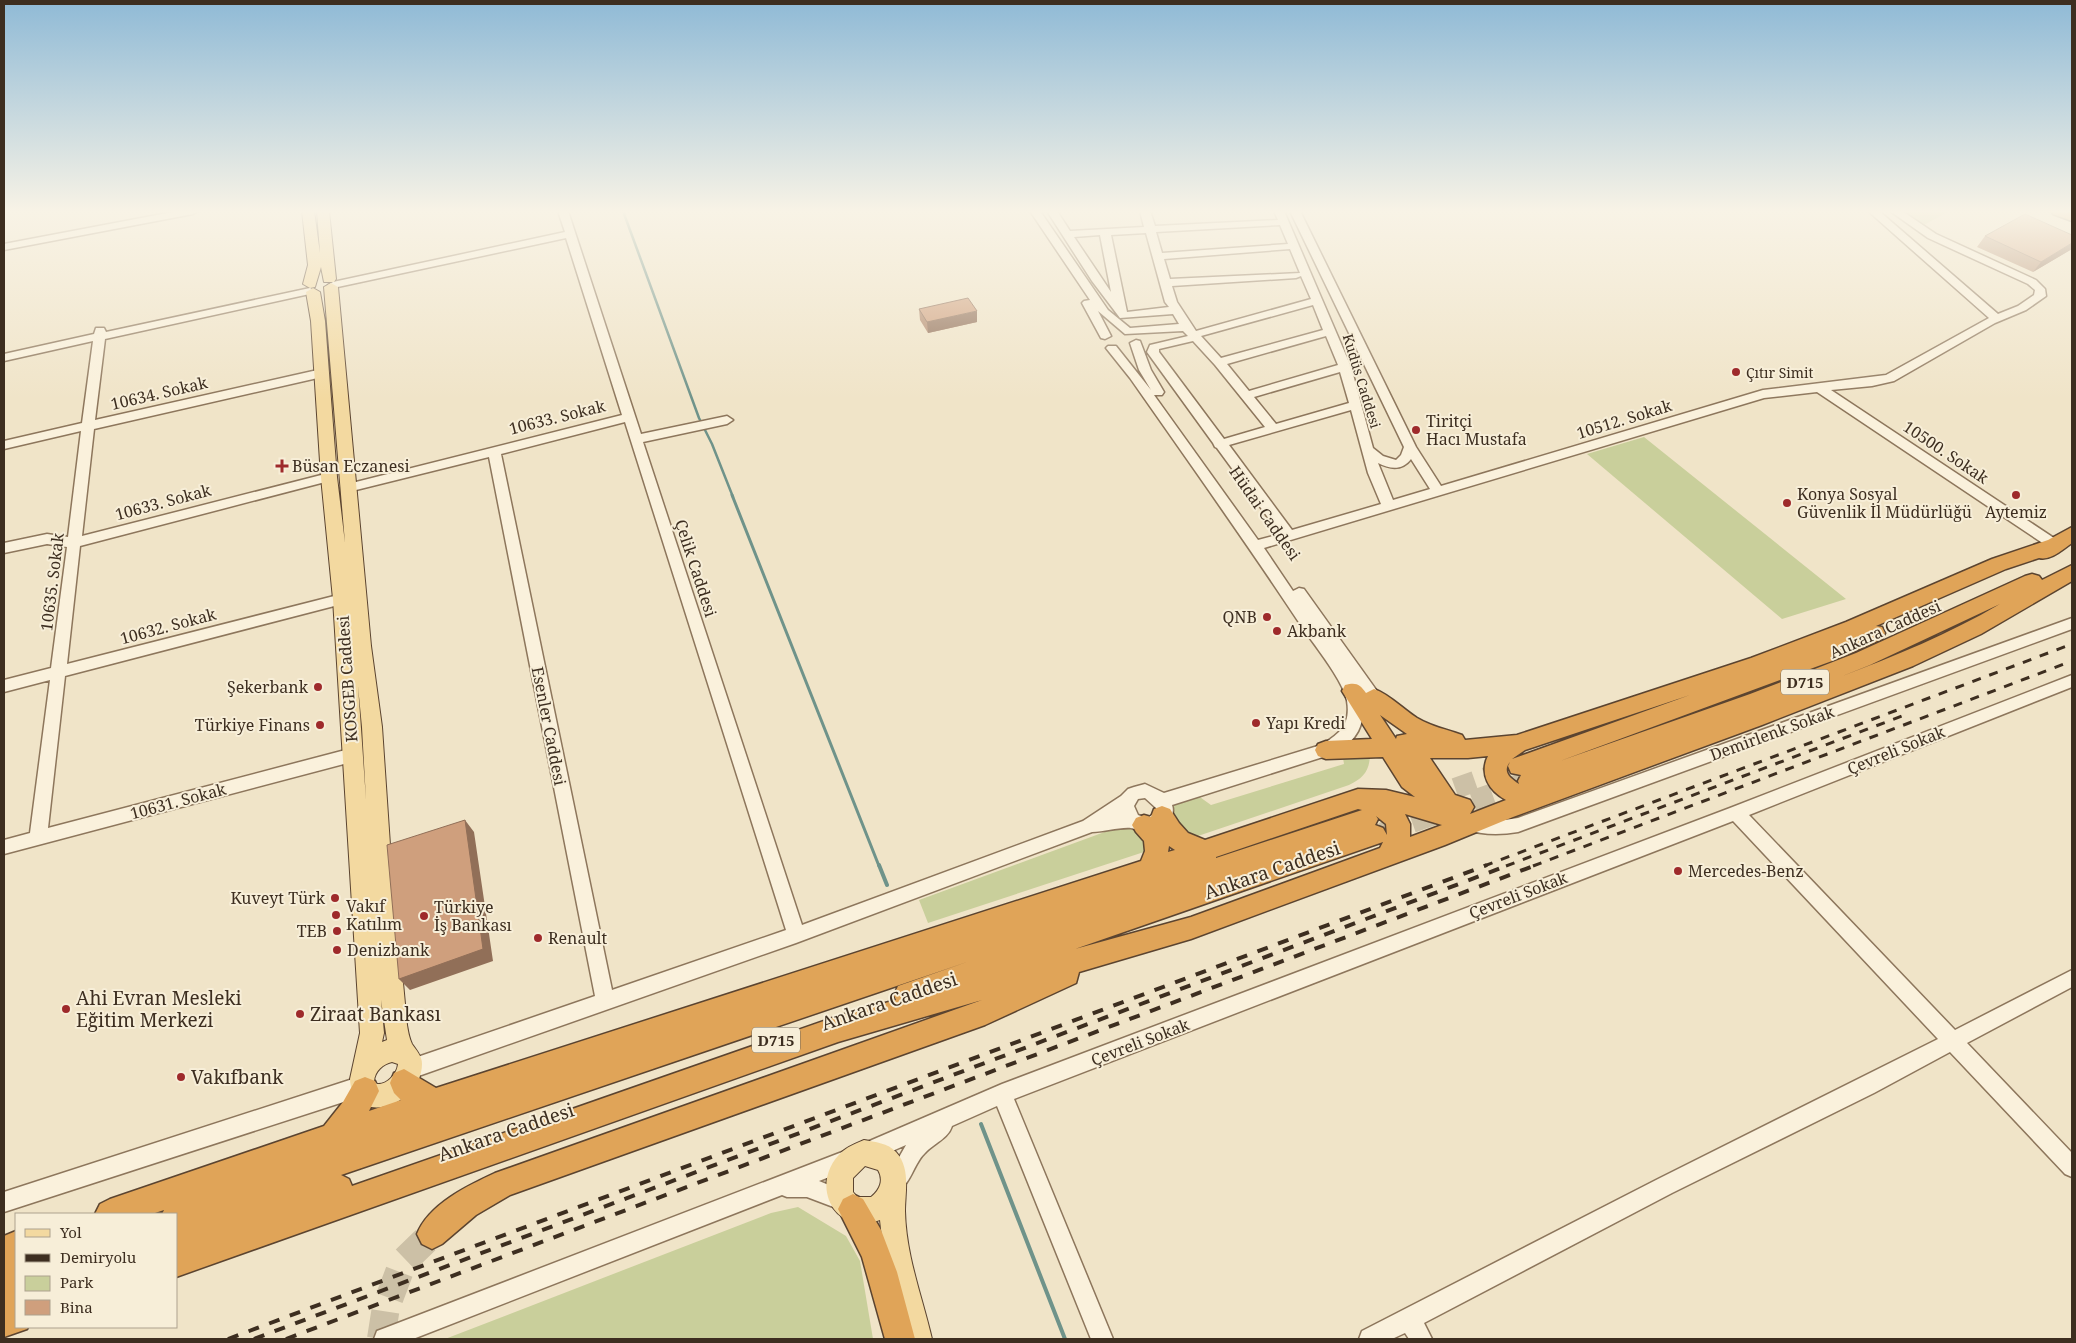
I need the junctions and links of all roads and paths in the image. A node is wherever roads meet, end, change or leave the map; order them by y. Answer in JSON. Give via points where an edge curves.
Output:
{"nodes":[{"id":1,"x":313,"y":274,"type":"edge"},
{"id":2,"x":330,"y":274,"type":"edge"},
{"id":3,"x":380,"y":274,"type":"edge"},
{"id":4,"x":583,"y":274,"type":"edge"},
{"id":5,"x":1069,"y":274,"type":"edge"},
{"id":6,"x":1078,"y":274,"type":"edge"},
{"id":7,"x":1092,"y":274,"type":"edge"},
{"id":8,"x":1113,"y":274,"type":"edge"},
{"id":9,"x":1164,"y":274,"type":"edge"},
{"id":10,"x":1304,"y":274,"type":"edge"},
{"id":11,"x":1325,"y":274,"type":"edge"},
{"id":12,"x":1945,"y":274,"type":"edge"},
{"id":13,"x":2014,"y":274,"type":"edge"},
{"id":14,"x":1296,"y":275,"type":"dead end"},
{"id":15,"x":1166,"y":283,"type":"junction"},
{"id":16,"x":331,"y":284,"type":"junction"},
{"id":17,"x":310,"y":289,"type":"junction"},
{"id":18,"x":1317,"y":301,"type":"junction"},
{"id":19,"x":1176,"y":310,"type":"junction"},
{"id":20,"x":1121,"y":313,"type":"junction"},
{"id":21,"x":1997,"y":319,"type":"junction"},
{"id":22,"x":1331,"y":331,"type":"junction"},
{"id":23,"x":100,"y":333,"type":"junction"},
{"id":24,"x":1192,"y":333,"type":"junction"},
{"id":25,"x":1105,"y":336,"type":"junction"},
{"id":26,"x":1132,"y":337,"type":"junction"},
{"id":27,"x":1112,"y":348,"type":"junction"},
{"id":28,"x":4,"y":351,"type":"edge"},
{"id":29,"x":4,"y":357,"type":"edge"},
{"id":30,"x":1219,"y":362,"type":"junction"},
{"id":31,"x":1345,"y":367,"type":"junction"},
{"id":32,"x":322,"y":373,"type":"junction"},
{"id":33,"x":1818,"y":387,"type":"junction"},
{"id":34,"x":1247,"y":395,"type":"junction"},
{"id":35,"x":1355,"y":405,"type":"junction"},
{"id":36,"x":629,"y":417,"type":"junction"},
{"id":37,"x":727,"y":420,"type":"dead end"},
{"id":38,"x":88,"y":426,"type":"junction"},
{"id":39,"x":1274,"y":429,"type":"junction"},
{"id":40,"x":636,"y":439,"type":"junction"},
{"id":41,"x":1219,"y":444,"type":"junction"},
{"id":42,"x":4,"y":445,"type":"edge"},
{"id":43,"x":1367,"y":448,"type":"junction"},
{"id":44,"x":1410,"y":448,"type":"junction"},
{"id":45,"x":494,"y":451,"type":"junction"},
{"id":46,"x":329,"y":477,"type":"junction"},
{"id":47,"x":348,"y":488,"type":"junction"},
{"id":48,"x":1438,"y":491,"type":"junction"},
{"id":49,"x":1389,"y":506,"type":"junction"},
{"id":50,"x":1288,"y":536,"type":"junction"},
{"id":51,"x":2064,"y":539,"type":"edge"},
{"id":52,"x":74,"y":543,"type":"junction"},
{"id":53,"x":1260,"y":544,"type":"junction"},
{"id":54,"x":4,"y":548,"type":"edge"},
{"id":55,"x":2072,"y":562,"type":"edge"},
{"id":56,"x":2072,"y":572,"type":"edge"},
{"id":57,"x":342,"y":599,"type":"junction"},
{"id":58,"x":2072,"y":623,"type":"edge"},
{"id":59,"x":58,"y":673,"type":"junction"},
{"id":60,"x":2072,"y":681,"type":"edge"},
{"id":61,"x":4,"y":686,"type":"edge"},
{"id":62,"x":1363,"y":695,"type":"junction"},
{"id":63,"x":1554,"y":732,"type":"junction"},
{"id":64,"x":1400,"y":749,"type":"junction"},
{"id":65,"x":1326,"y":750,"type":"junction"},
{"id":66,"x":352,"y":755,"type":"junction"},
{"id":67,"x":1526,"y":772,"type":"junction"},
{"id":68,"x":1126,"y":801,"type":"junction"},
{"id":69,"x":1736,"y":813,"type":"junction"},
{"id":70,"x":1456,"y":815,"type":"junction"},
{"id":71,"x":1151,"y":816,"type":"junction"},
{"id":72,"x":1089,"y":826,"type":"junction"},
{"id":73,"x":1369,"y":828,"type":"junction"},
{"id":74,"x":38,"y":838,"type":"junction"},
{"id":75,"x":4,"y":847,"type":"edge"},
{"id":76,"x":1207,"y":851,"type":"junction"},
{"id":77,"x":1149,"y":870,"type":"junction"},
{"id":78,"x":1005,"y":918,"type":"junction"},
{"id":79,"x":796,"y":935,"type":"junction"},
{"id":80,"x":1128,"y":946,"type":"junction"},
{"id":81,"x":2072,"y":978,"type":"edge"},
{"id":82,"x":829,"y":996,"type":"junction"},
{"id":83,"x":605,"y":1001,"type":"junction"},
{"id":84,"x":1953,"y":1041,"type":"junction"},
{"id":85,"x":406,"y":1068,"type":"junction"},
{"id":86,"x":364,"y":1081,"type":"junction"},
{"id":87,"x":1002,"y":1094,"type":"junction"},
{"id":88,"x":436,"y":1102,"type":"junction"},
{"id":89,"x":963,"y":1110,"type":"junction"},
{"id":90,"x":333,"y":1137,"type":"junction"},
{"id":91,"x":860,"y":1155,"type":"junction"},
{"id":92,"x":2072,"y":1167,"type":"edge"},
{"id":93,"x":894,"y":1186,"type":"junction"},
{"id":94,"x":773,"y":1188,"type":"junction"},
{"id":95,"x":4,"y":1202,"type":"edge"},
{"id":96,"x":848,"y":1205,"type":"junction"},
{"id":97,"x":113,"y":1213,"type":"edge"},
{"id":98,"x":178,"y":1216,"type":"edge"},
{"id":99,"x":432,"y":1234,"type":"tunnel mouth"},
{"id":100,"x":178,"y":1244,"type":"edge"},
{"id":101,"x":178,"y":1261,"type":"edge"},
{"id":102,"x":1410,"y":1319,"type":"junction"},
{"id":103,"x":385,"y":1339,"type":"edge"},
{"id":104,"x":900,"y":1339,"type":"edge"},
{"id":105,"x":918,"y":1339,"type":"edge"},
{"id":106,"x":1102,"y":1339,"type":"edge"},
{"id":107,"x":1370,"y":1339,"type":"edge"},
{"id":108,"x":1421,"y":1339,"type":"edge"}],
"edges":[{"from":1,"to":17,"type":"main road","name":"KOSGEB Caddesi"},
{"from":2,"to":16,"type":"main road","name":"KOSGEB Caddesi"},
{"from":3,"to":16,"type":"street"},
{"from":4,"to":36,"type":"street","name":"Çelik Caddesi"},
{"from":5,"to":25,"type":"street"},
{"from":6,"to":26,"type":"street","name":"Hüdai Caddesi","via":[[1104,312]]},
{"from":7,"to":20,"type":"street"},
{"from":8,"to":20,"type":"street"},
{"from":9,"to":15,"type":"street"},
{"from":10,"to":18,"type":"street","name":"Kudüs Caddesi"},
{"from":11,"to":44,"type":"street","name":"Kudüs Caddesi"},
{"from":12,"to":21,"type":"street"},
{"from":13,"to":21,"type":"street","name":"10512. Sokak","via":[[2032,282],[2042,292],[2038,298]]},
{"from":14,"to":15,"type":"street"},
{"from":15,"to":19,"type":"street"},
{"from":16,"to":17,"type":"main road","via":[[325,291]]},
{"from":16,"to":47,"type":"main road","name":"KOSGEB Caddesi"},
{"from":17,"to":23,"type":"street"},
{"from":17,"to":32,"type":"main road","name":"KOSGEB Caddesi","via":[[318,321]]},
{"from":18,"to":22,"type":"street","name":"Kudüs Caddesi"},
{"from":18,"to":24,"type":"street"},
{"from":19,"to":20,"type":"street","via":[[1124,316]]},
{"from":19,"to":24,"type":"street"},
{"from":21,"to":33,"type":"street","name":"10512. Sokak","via":[[1890,378]]},
{"from":22,"to":30,"type":"street"},
{"from":22,"to":31,"type":"street","name":"Kudüs Caddesi"},
{"from":23,"to":28,"type":"street"},
{"from":23,"to":29,"type":"street"},
{"from":23,"to":38,"type":"street","name":"10635. Sokak"},
{"from":24,"to":26,"type":"street"},
{"from":24,"to":30,"type":"street"},
{"from":24,"to":41,"type":"street","via":[[1154,347],[1153,352]]},
{"from":25,"to":26,"type":"street","via":[[1116,331]]},
{"from":25,"to":27,"type":"street","name":"Hüdai Caddesi","via":[[1105,343]]},
{"from":26,"to":27,"type":"street","via":[[1127,350]]},
{"from":26,"to":53,"type":"street","name":"Hüdai Caddesi","via":[[1149,379]]},
{"from":27,"to":53,"type":"street","name":"Hüdai Caddesi"},
{"from":30,"to":34,"type":"street"},
{"from":31,"to":34,"type":"street"},
{"from":31,"to":35,"type":"street","name":"Kudüs Caddesi"},
{"from":32,"to":38,"type":"street","name":"10634. Sokak"},
{"from":32,"to":46,"type":"main road","name":"KOSGEB Caddesi"},
{"from":33,"to":48,"type":"street","name":"10512. Sokak","via":[[1764,394]]},
{"from":33,"to":51,"type":"street","name":"10500. Sokak"},
{"from":34,"to":39,"type":"street"},
{"from":35,"to":39,"type":"street"},
{"from":35,"to":43,"type":"street","name":"Kudüs Caddesi"},
{"from":36,"to":40,"type":"street","name":"Çelik Caddesi"},
{"from":36,"to":45,"type":"street","name":"10633. Sokak"},
{"from":37,"to":40,"type":"street"},
{"from":38,"to":42,"type":"street","name":"10634. Sokak"},
{"from":38,"to":52,"type":"street","name":"10635. Sokak"},
{"from":39,"to":41,"type":"street"},
{"from":40,"to":79,"type":"street","name":"Çelik Caddesi"},
{"from":41,"to":50,"type":"street"},
{"from":43,"to":44,"type":"street","via":[[1389,464],[1401,463]]},
{"from":43,"to":49,"type":"street","name":"Kudüs Caddesi"},
{"from":44,"to":48,"type":"street","name":"Kudüs Caddesi"},
{"from":45,"to":47,"type":"street","name":"10633. Sokak"},
{"from":45,"to":83,"type":"street","name":"Esenler Caddesi"},
{"from":46,"to":52,"type":"street","name":"10633. Sokak"},
{"from":46,"to":57,"type":"main road","name":"KOSGEB Caddesi"},
{"from":47,"to":85,"type":"main road","name":"KOSGEB Caddesi","via":[[372,727],[395,1025]]},
{"from":48,"to":49,"type":"street","name":"10512. Sokak"},
{"from":49,"to":50,"type":"street","name":"10512. Sokak"},
{"from":50,"to":53,"type":"street","name":"10512. Sokak"},
{"from":51,"to":63,"type":"highway","via":[[1758,664]]},
{"from":51,"to":67,"type":"highway","name":"Ankara Caddesi","number":"D715","via":[[1999,579],[1825,655]]},
{"from":52,"to":54,"type":"street","name":"10633. Sokak","via":[[47,539]]},
{"from":52,"to":59,"type":"street","name":"10635. Sokak"},
{"from":53,"to":62,"type":"street","name":"Hüdai Caddesi"},
{"from":53,"to":62,"type":"street","name":"Hüdai Caddesi"},
{"from":55,"to":67,"type":"highway","name":"Ankara Caddesi","number":"D715","via":[[1863,659],[1758,700]]},
{"from":56,"to":67,"type":"highway","via":[[1974,628],[1906,660],[1754,720]]},
{"from":57,"to":59,"type":"street","name":"10632. Sokak"},
{"from":57,"to":66,"type":"main road","name":"KOSGEB Caddesi"},
{"from":58,"to":70,"type":"street","name":"Demirlenk Sokak","via":[[1518,825],[1498,828]]},
{"from":59,"to":61,"type":"street","name":"10632. Sokak"},
{"from":59,"to":74,"type":"street","name":"10635. Sokak"},
{"from":60,"to":69,"type":"street","name":"Çevreli Sokak"},
{"from":62,"to":63,"type":"highway","via":[[1414,727],[1448,741],[1481,742]]},
{"from":62,"to":64,"type":"highway"},
{"from":62,"to":65,"type":"street","via":[[1354,726],[1344,739]]},
{"from":63,"to":67,"type":"highway"},
{"from":64,"to":65,"type":"highway"},
{"from":64,"to":67,"type":"highway","via":[[1474,749]]},
{"from":64,"to":70,"type":"highway","via":[[1414,784]]},
{"from":65,"to":71,"type":"street"},
{"from":66,"to":74,"type":"street","name":"10631. Sokak"},
{"from":66,"to":86,"type":"main road","name":"KOSGEB Caddesi","via":[[372,1033]]},
{"from":67,"to":70,"type":"highway","via":[[1502,811]]},
{"from":68,"to":71,"type":"street","via":[[1127,814]]},
{"from":68,"to":71,"type":"street","via":[[1145,791],[1154,794]]},
{"from":68,"to":72,"type":"street"},
{"from":69,"to":84,"type":"street"},
{"from":69,"to":87,"type":"street","name":"Çevreli Sokak"},
{"from":70,"to":73,"type":"highway","via":[[1437,838]]},
{"from":70,"to":73,"type":"highway","via":[[1377,798],[1358,800]]},
{"from":71,"to":72,"type":"street"},
{"from":71,"to":76,"type":"highway","via":[[1183,844]]},
{"from":71,"to":77,"type":"highway","via":[[1158,845]]},
{"from":72,"to":79,"type":"street"},
{"from":73,"to":76,"type":"highway"},
{"from":73,"to":80,"type":"highway","via":[[1191,928]]},
{"from":73,"to":82,"type":"highway","name":"Ankara Caddesi","number":"D715"},
{"from":73,"to":100,"type":"highway","name":"Ankara Caddesi","number":"D715"},
{"from":74,"to":75,"type":"street","name":"10631. Sokak"},
{"from":76,"to":77,"type":"highway"},
{"from":77,"to":78,"type":"highway"},
{"from":78,"to":82,"type":"highway"},
{"from":78,"to":88,"type":"highway"},
{"from":79,"to":83,"type":"street"},
{"from":80,"to":99,"type":"highway","via":[[985,1012],[505,1183],[464,1204]]},
{"from":80,"to":101,"type":"highway","via":[[838,1029]]},
{"from":81,"to":84,"type":"street"},
{"from":82,"to":98,"type":"highway","name":"Ankara Caddesi","number":"D715"},
{"from":83,"to":85,"type":"street"},
{"from":84,"to":92,"type":"street"},
{"from":84,"to":102,"type":"street"},
{"from":85,"to":86,"type":"main road","via":[[391,1093],[383,1096],[370,1095]]},
{"from":85,"to":86,"type":"main road","via":[[392,1050],[384,1052],[378,1055]]},
{"from":85,"to":88,"type":"highway","via":[[412,1091]]},
{"from":86,"to":90,"type":"highway","via":[[353,1112]]},
{"from":86,"to":95,"type":"street"},
{"from":87,"to":89,"type":"street","name":"Çevreli Sokak"},
{"from":87,"to":106,"type":"street"},
{"from":88,"to":90,"type":"highway"},
{"from":89,"to":91,"type":"street"},
{"from":89,"to":93,"type":"street","via":[[917,1146]]},
{"from":90,"to":97,"type":"highway"},
{"from":91,"to":93,"type":"main road","via":[[878,1154],[888,1162],[894,1174]]},
{"from":91,"to":94,"type":"street"},
{"from":91,"to":96,"type":"main road","via":[[845,1165],[840,1177],[839,1189]]},
{"from":93,"to":96,"type":"main road","via":[[879,1207],[866,1211]]},
{"from":93,"to":105,"type":"main road","via":[[894,1248]]},
{"from":94,"to":96,"type":"street","via":[[807,1187]]},
{"from":94,"to":103,"type":"street"},
{"from":96,"to":104,"type":"highway","via":[[868,1232],[878,1255]]},
{"from":102,"to":107,"type":"street"},
{"from":102,"to":108,"type":"street"}]}
